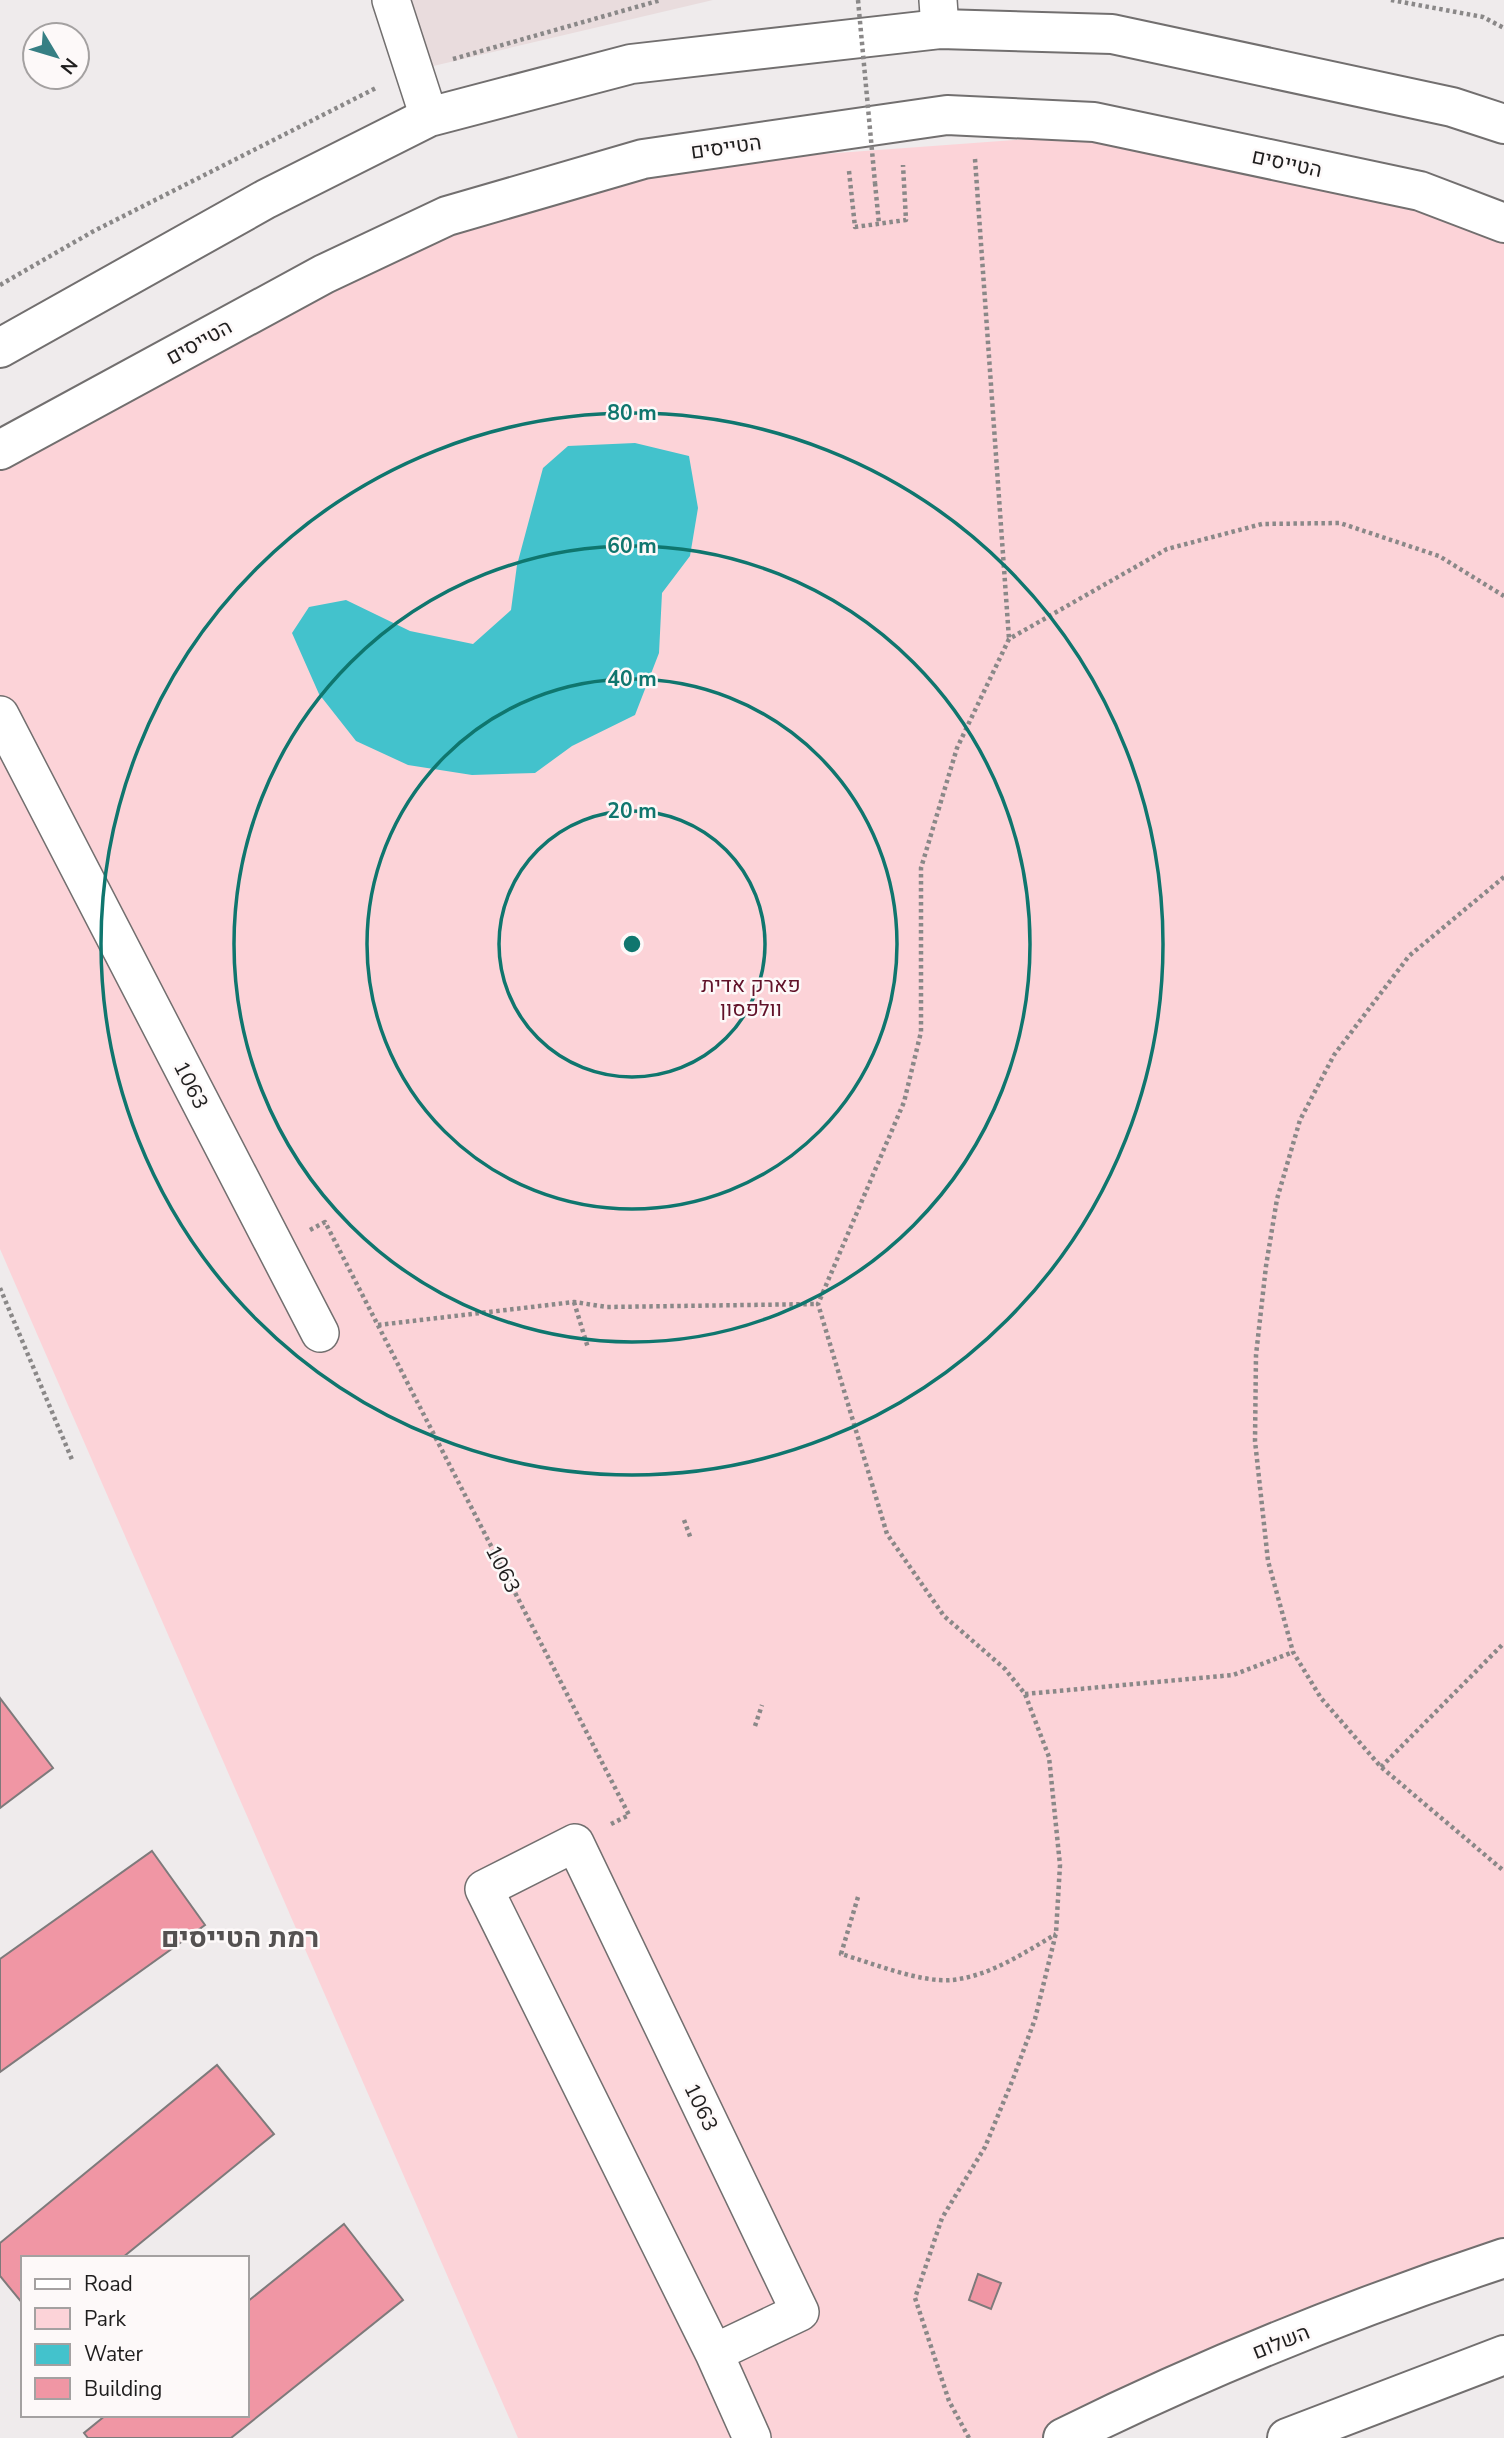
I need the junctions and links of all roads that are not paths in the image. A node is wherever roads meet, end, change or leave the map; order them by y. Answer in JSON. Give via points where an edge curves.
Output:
{"nodes":[{"id":1,"x":391,"y":0,"type":"edge"},
{"id":2,"x":939,"y":15,"type":"edge"},
{"id":3,"x":429,"y":117,"type":"junction"},
{"id":4,"x":1504,"y":124,"type":"edge"},
{"id":5,"x":1504,"y":223,"type":"edge"},
{"id":6,"x":0,"y":348,"type":"edge"},
{"id":7,"x":0,"y":450,"type":"edge"},
{"id":8,"x":0,"y":715,"type":"edge"},
{"id":9,"x":320,"y":1333,"type":"dead end"},
{"id":10,"x":1504,"y":2258,"type":"edge"},
{"id":11,"x":714,"y":2353,"type":"junction"},
{"id":12,"x":1504,"y":2355,"type":"edge"},
{"id":13,"x":752,"y":2438,"type":"edge"},
{"id":14,"x":1063,"y":2438,"type":"edge"},
{"id":15,"x":1287,"y":2438,"type":"edge"}],
"edges":[{"from":1,"to":3,"type":"street"},
{"from":2,"to":3,"type":"main road","via":[[631,64]]},
{"from":2,"to":4,"type":"main road","via":[[1112,34],[1452,107]]},
{"from":3,"to":6,"type":"main road","via":[[265,199]]},
{"from":5,"to":7,"type":"main road","name":"הטייסים","via":[[1420,191],[1094,122],[947,115],[643,159],[447,216],[324,274]]},
{"from":8,"to":9,"type":"street","name":"1063"},
{"from":10,"to":14,"type":"main road","name":"השלום","via":[[1352,2312],[1161,2390]]},
{"from":11,"to":11,"type":"street","name":"1063","via":[[800,2312],[575,1843],[484,1889]]},
{"from":11,"to":13,"type":"street"},
{"from":12,"to":15,"type":"main road"}]}
